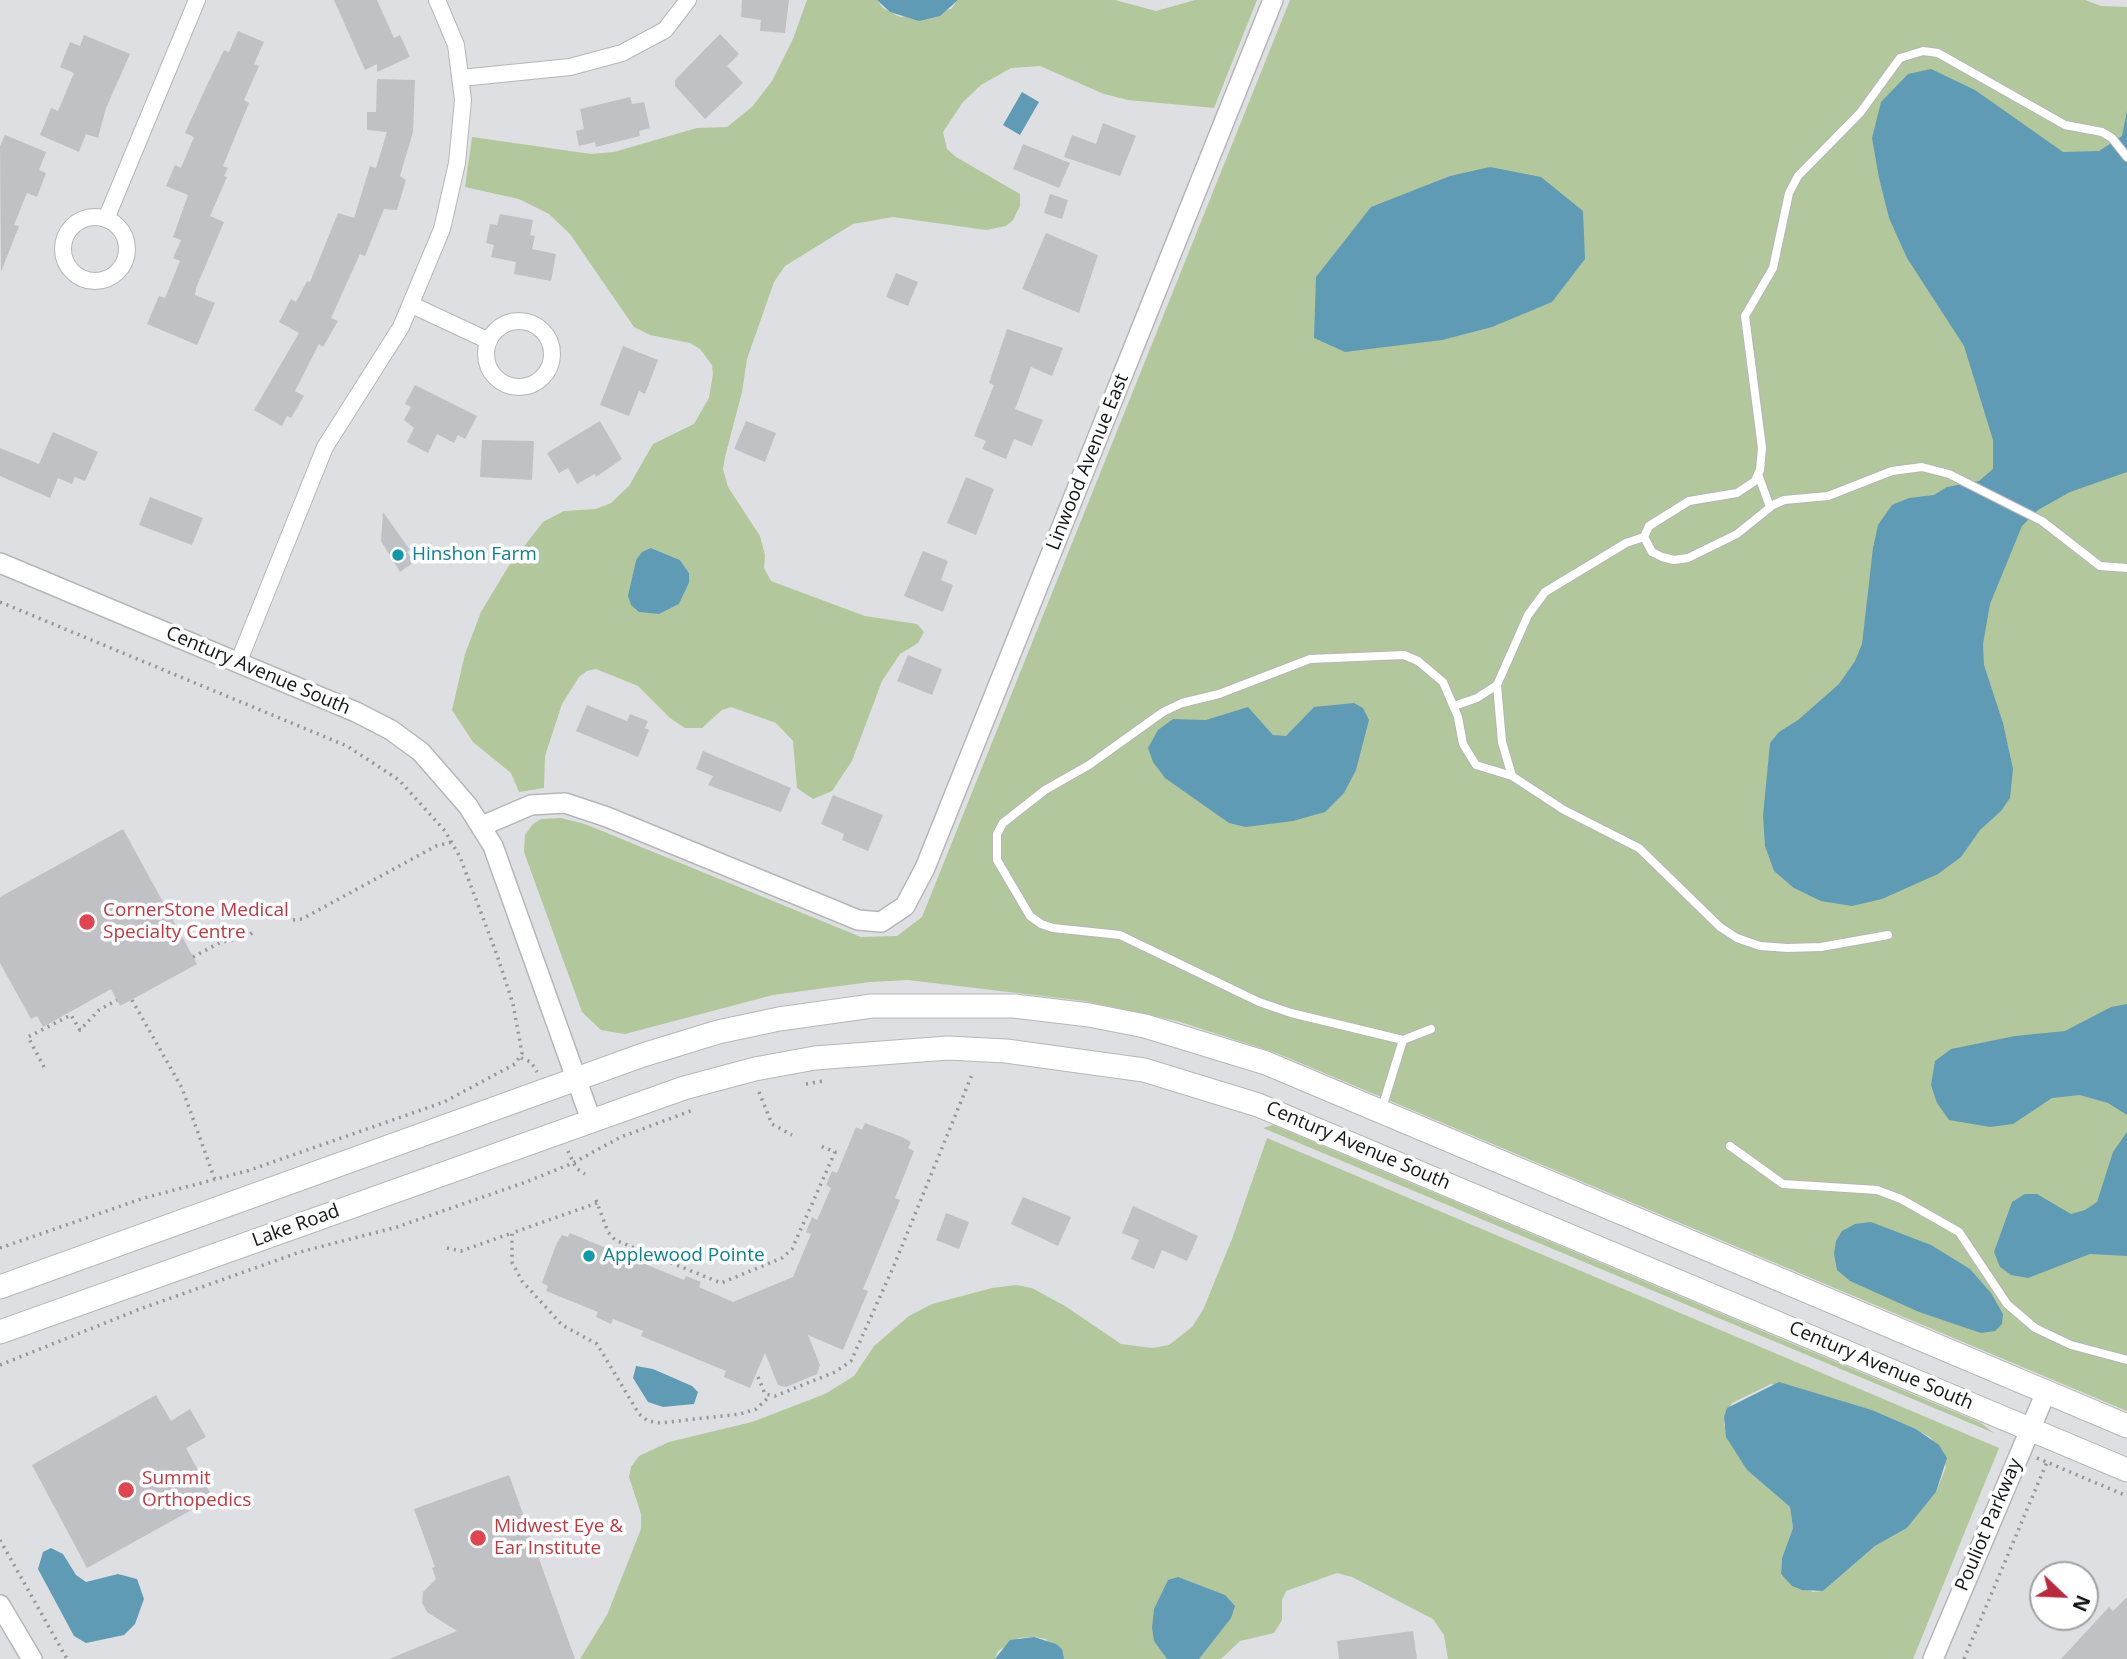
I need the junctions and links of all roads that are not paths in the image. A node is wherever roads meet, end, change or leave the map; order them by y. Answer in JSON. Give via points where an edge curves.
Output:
{"nodes":[{"id":1,"x":197,"y":0,"type":"edge"},
{"id":2,"x":437,"y":0,"type":"edge"},
{"id":3,"x":688,"y":0,"type":"edge"},
{"id":4,"x":1273,"y":0,"type":"edge"},
{"id":5,"x":461,"y":78,"type":"junction"},
{"id":6,"x":2127,"y":157,"type":"edge"},
{"id":7,"x":106,"y":219,"type":"junction"},
{"id":8,"x":412,"y":305,"type":"junction"},
{"id":9,"x":489,"y":341,"type":"junction"},
{"id":10,"x":1758,"y":474,"type":"junction"},
{"id":11,"x":1770,"y":507,"type":"junction"},
{"id":12,"x":1644,"y":537,"type":"junction"},
{"id":13,"x":0,"y":563,"type":"edge"},
{"id":14,"x":2127,"y":568,"type":"edge"},
{"id":15,"x":238,"y":663,"type":"junction"},
{"id":16,"x":1497,"y":685,"type":"junction"},
{"id":17,"x":1454,"y":706,"type":"junction"},
{"id":18,"x":1512,"y":776,"type":"junction"},
{"id":19,"x":482,"y":826,"type":"junction"},
{"id":20,"x":1888,"y":935,"type":"dead end"},
{"id":21,"x":1431,"y":1029,"type":"dead end"},
{"id":22,"x":1403,"y":1040,"type":"junction"},
{"id":23,"x":579,"y":1079,"type":"junction"},
{"id":24,"x":1381,"y":1111,"type":"junction"},
{"id":25,"x":592,"y":1120,"type":"junction"},
{"id":26,"x":1730,"y":1146,"type":"dead end"},
{"id":27,"x":0,"y":1287,"type":"edge"},
{"id":28,"x":0,"y":1332,"type":"edge"},
{"id":29,"x":2127,"y":1360,"type":"edge"},
{"id":30,"x":2046,"y":1392,"type":"junction"},
{"id":31,"x":2127,"y":1426,"type":"edge"},
{"id":32,"x":2030,"y":1429,"type":"junction"},
{"id":33,"x":2127,"y":1470,"type":"edge"},
{"id":34,"x":0,"y":1605,"type":"edge"},
{"id":35,"x":32,"y":1659,"type":"edge"},
{"id":36,"x":1933,"y":1659,"type":"edge"}],
"edges":[{"from":1,"to":7,"type":"street"},
{"from":2,"to":5,"type":"street","via":[[454,37]]},
{"from":3,"to":5,"type":"street","via":[[665,30],[622,53],[570,68]]},
{"from":4,"to":19,"type":"street","name":"Linwood Avenue East","via":[[908,901],[881,922],[858,920],[569,804],[537,804]]},
{"from":5,"to":8,"type":"street","via":[[462,120],[452,189],[436,249]]},
{"from":6,"to":10,"type":"lane","via":[[2102,132],[2066,125],[1938,53],[1923,51],[1900,58],[1860,113],[1798,176],[1789,193],[1773,268],[1745,316],[1762,448]]},
{"from":7,"to":7,"type":"street","via":[[82,220],[66,237],[66,261],[82,278],[107,279],[125,261],[124,236]]},
{"from":8,"to":9,"type":"street"},
{"from":8,"to":15,"type":"street","via":[[325,447]]},
{"from":9,"to":9,"type":"street","via":[[488,366],[505,384],[530,386],[549,369],[551,344],[534,324],[508,323]]},
{"from":10,"to":11,"type":"lane"},
{"from":10,"to":12,"type":"lane","via":[[1749,488],[1737,493],[1689,501],[1649,526]]},
{"from":11,"to":12,"type":"lane","via":[[1737,534],[1688,558],[1662,557],[1652,552]]},
{"from":11,"to":14,"type":"lane","via":[[1784,500],[1838,494],[1906,468],[1922,467],[1949,474],[2057,529],[2092,562]]},
{"from":12,"to":16,"type":"lane","via":[[1545,592],[1528,615]]},
{"from":13,"to":15,"type":"street","name":"Century Avenue South"},
{"from":15,"to":19,"type":"street","name":"Century Avenue South","via":[[356,712],[402,737],[438,770]]},
{"from":16,"to":17,"type":"lane"},
{"from":16,"to":18,"type":"lane","via":[[1502,742]]},
{"from":17,"to":18,"type":"lane","via":[[1463,744],[1476,765]]},
{"from":17,"to":22,"type":"lane","via":[[1432,670],[1404,655],[1310,659],[1163,712],[1026,804],[997,834],[998,860],[1030,916],[1041,924],[1120,935],[1259,1002]]},
{"from":18,"to":20,"type":"lane","via":[[1564,810],[1639,848],[1737,938],[1760,946],[1798,948]]},
{"from":19,"to":23,"type":"street","name":"Century Avenue South","via":[[505,872]]},
{"from":21,"to":22,"type":"lane"},
{"from":22,"to":24,"type":"lane"},
{"from":23,"to":24,"type":"main road","name":"Century Avenue South","via":[[679,1044],[779,1019],[872,1006],[979,1004],[1090,1015],[1184,1036],[1266,1063]]},
{"from":23,"to":25,"type":"street","name":"Century Avenue South"},
{"from":23,"to":27,"type":"main road"},
{"from":24,"to":30,"type":"main road","name":"Century Avenue South"},
{"from":25,"to":28,"type":"main road","name":"Lake Road"},
{"from":25,"to":32,"type":"main road","name":"Century Avenue South","via":[[755,1069],[881,1051],[1016,1052],[1144,1070],[1276,1112]]},
{"from":26,"to":29,"type":"lane","via":[[1783,1184],[1877,1190],[1901,1199],[1959,1232],[2007,1304],[2035,1328],[2071,1345]]},
{"from":30,"to":31,"type":"main road","name":"Century Avenue South"},
{"from":30,"to":32,"type":"street","name":"Pouliot Parkway"},
{"from":32,"to":33,"type":"main road","name":"Century Avenue South"},
{"from":32,"to":36,"type":"street","name":"Pouliot Parkway"},
{"from":34,"to":35,"type":"street"}]}
